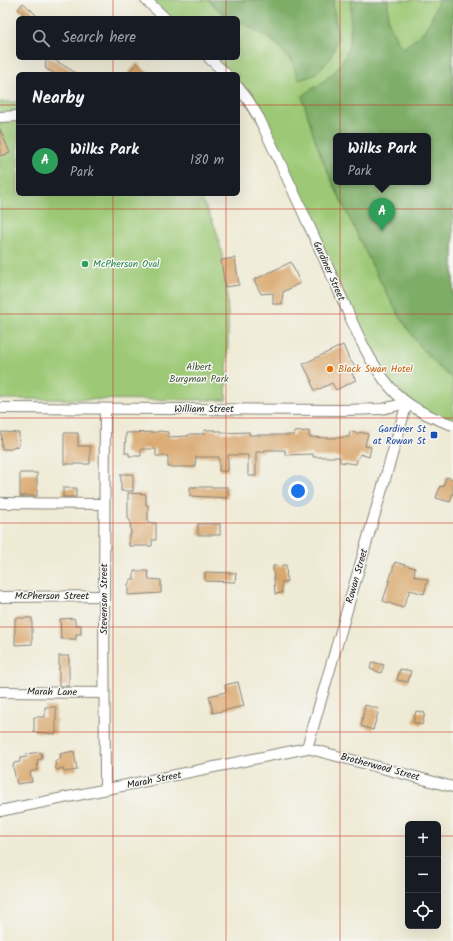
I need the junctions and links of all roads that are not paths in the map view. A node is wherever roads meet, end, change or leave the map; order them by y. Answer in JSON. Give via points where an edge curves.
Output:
{"nodes":[{"id":1,"x":146,"y":0,"type":"edge"},
{"id":2,"x":163,"y":16,"type":"edge"},
{"id":3,"x":211,"y":60,"type":"edge"},
{"id":4,"x":224,"y":72,"type":"edge"},
{"id":5,"x":240,"y":90,"type":"edge"},
{"id":6,"x":16,"y":116,"type":"edge"},
{"id":7,"x":0,"y":117,"type":"edge"},
{"id":8,"x":407,"y":403,"type":"junction"},
{"id":9,"x":0,"y":408,"type":"edge"},
{"id":10,"x":105,"y":409,"type":"junction"},
{"id":11,"x":453,"y":425,"type":"edge"},
{"id":12,"x":0,"y":504,"type":"edge"},
{"id":13,"x":104,"y":504,"type":"junction"},
{"id":14,"x":104,"y":596,"type":"junction"},
{"id":15,"x":0,"y":597,"type":"edge"},
{"id":16,"x":0,"y":692,"type":"edge"},
{"id":17,"x":104,"y":693,"type":"junction"},
{"id":18,"x":307,"y":748,"type":"junction"},
{"id":19,"x":453,"y":787,"type":"edge"},
{"id":20,"x":105,"y":789,"type":"junction"},
{"id":21,"x":0,"y":811,"type":"edge"}],
"edges":[{"from":1,"to":2,"type":"street"},
{"from":3,"to":4,"type":"street"},
{"from":5,"to":8,"type":"street","name":"Gardiner Street","via":[[262,124],[368,353],[391,389]]},
{"from":6,"to":7,"type":"street"},
{"from":8,"to":10,"type":"street","name":"William Street","via":[[382,409]]},
{"from":8,"to":11,"type":"street","name":"Gardiner Street"},
{"from":8,"to":18,"type":"street","name":"Rowan Street"},
{"from":9,"to":10,"type":"street","name":"William Street"},
{"from":10,"to":13,"type":"street","name":"Stevenson Street"},
{"from":12,"to":13,"type":"street"},
{"from":13,"to":14,"type":"street","name":"Stevenson Street"},
{"from":14,"to":15,"type":"street","name":"McPherson Street"},
{"from":14,"to":17,"type":"street","name":"Stevenson Street"},
{"from":16,"to":17,"type":"street","name":"Marah Lane"},
{"from":17,"to":20,"type":"street","name":"Stevenson Street"},
{"from":18,"to":19,"type":"street","name":"Brotherwood Street"},
{"from":18,"to":20,"type":"street","name":"Marah Street"},
{"from":20,"to":21,"type":"street","name":"Marah Street"}]}
